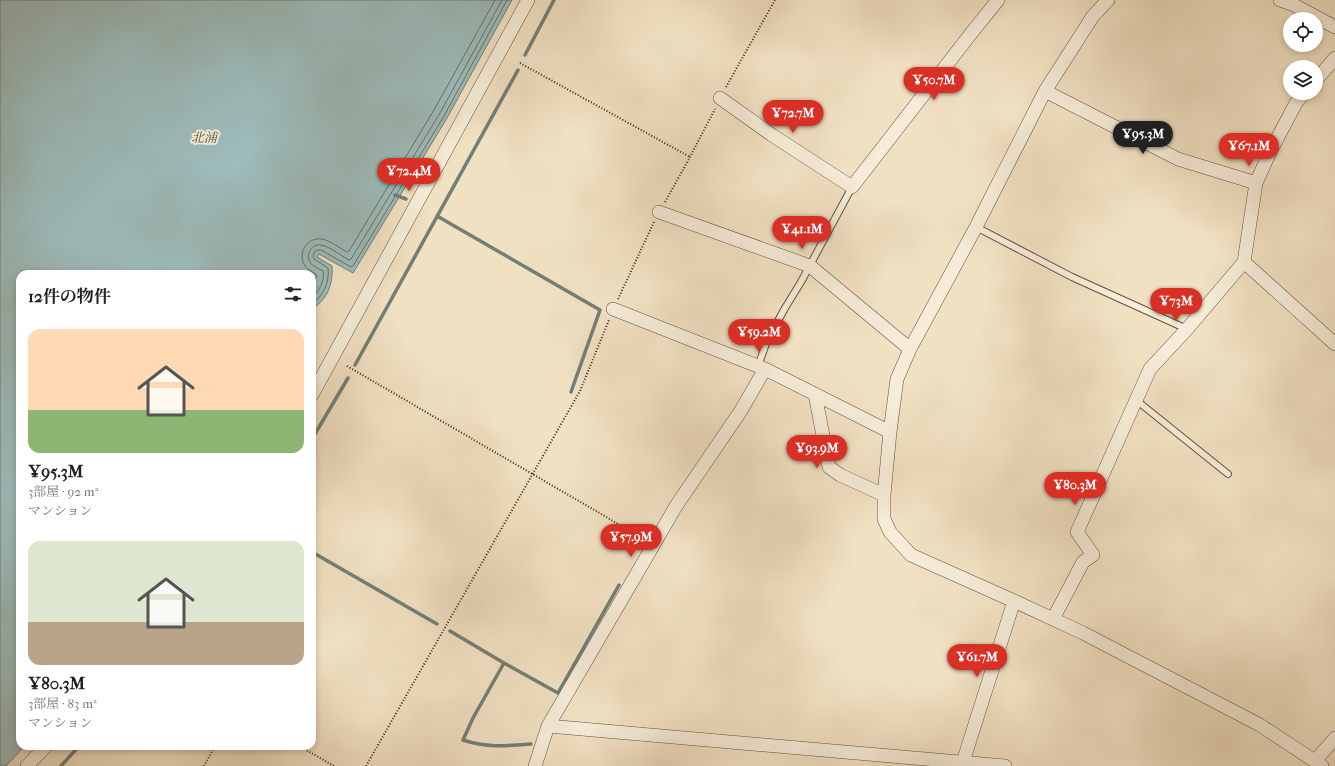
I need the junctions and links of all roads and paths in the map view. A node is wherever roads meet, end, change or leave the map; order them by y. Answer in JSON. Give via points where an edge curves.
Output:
{"nodes":[{"id":1,"x":528,"y":0,"type":"edge"},
{"id":2,"x":775,"y":0,"type":"edge"},
{"id":3,"x":998,"y":0,"type":"edge"},
{"id":4,"x":1108,"y":0,"type":"edge"},
{"id":5,"x":1280,"y":0,"type":"edge"},
{"id":6,"x":1335,"y":27,"type":"edge"},
{"id":7,"x":1335,"y":58,"type":"edge"},
{"id":8,"x":520,"y":63,"type":"dead end"},
{"id":9,"x":1323,"y":72,"type":"edge"},
{"id":10,"x":1045,"y":91,"type":"junction"},
{"id":11,"x":720,"y":98,"type":"junction"},
{"id":12,"x":1298,"y":100,"type":"edge"},
{"id":13,"x":690,"y":157,"type":"junction"},
{"id":14,"x":1256,"y":183,"type":"junction"},
{"id":15,"x":852,"y":187,"type":"junction"},
{"id":16,"x":659,"y":212,"type":"junction"},
{"id":17,"x":976,"y":227,"type":"junction"},
{"id":18,"x":1244,"y":262,"type":"junction"},
{"id":19,"x":810,"y":266,"type":"junction"},
{"id":20,"x":613,"y":309,"type":"junction"},
{"id":21,"x":1187,"y":329,"type":"junction"},
{"id":22,"x":1335,"y":344,"type":"edge"},
{"id":23,"x":910,"y":349,"type":"junction"},
{"id":24,"x":347,"y":366,"type":"dead end"},
{"id":25,"x":761,"y":368,"type":"junction"},
{"id":26,"x":316,"y":388,"type":"edge"},
{"id":27,"x":815,"y":394,"type":"junction"},
{"id":28,"x":1136,"y":400,"type":"junction"},
{"id":29,"x":890,"y":432,"type":"junction"},
{"id":30,"x":533,"y":474,"type":"junction"},
{"id":31,"x":1228,"y":474,"type":"dead end"},
{"id":32,"x":884,"y":495,"type":"junction"},
{"id":33,"x":654,"y":544,"type":"junction"},
{"id":34,"x":1014,"y":601,"type":"junction"},
{"id":35,"x":1053,"y":619,"type":"junction"},
{"id":36,"x":548,"y":726,"type":"junction"},
{"id":37,"x":1335,"y":738,"type":"edge"},
{"id":38,"x":42,"y":750,"type":"edge"},
{"id":39,"x":213,"y":750,"type":"edge"},
{"id":40,"x":306,"y":750,"type":"edge"},
{"id":41,"x":963,"y":762,"type":"junction"},
{"id":42,"x":1318,"y":763,"type":"edge"},
{"id":43,"x":27,"y":766,"type":"edge"},
{"id":44,"x":204,"y":766,"type":"edge"},
{"id":45,"x":334,"y":766,"type":"edge"},
{"id":46,"x":366,"y":766,"type":"edge"},
{"id":47,"x":535,"y":766,"type":"edge"},
{"id":48,"x":1005,"y":766,"type":"edge"}],
"edges":[{"from":1,"to":26,"type":"street"},
{"from":2,"to":11,"type":"path"},
{"from":3,"to":15,"type":"street"},
{"from":4,"to":10,"type":"street","via":[[1093,16]]},
{"from":5,"to":6,"type":"street"},
{"from":7,"to":9,"type":"street"},
{"from":8,"to":13,"type":"path"},
{"from":10,"to":14,"type":"street","via":[[1178,158]]},
{"from":10,"to":17,"type":"street"},
{"from":11,"to":13,"type":"path"},
{"from":11,"to":15,"type":"street"},
{"from":12,"to":14,"type":"street"},
{"from":13,"to":16,"type":"path"},
{"from":14,"to":18,"type":"street"},
{"from":15,"to":19,"type":"lane"},
{"from":16,"to":19,"type":"street"},
{"from":16,"to":20,"type":"path"},
{"from":17,"to":21,"type":"lane","via":[[1072,276]]},
{"from":17,"to":23,"type":"street"},
{"from":18,"to":21,"type":"street"},
{"from":18,"to":22,"type":"street"},
{"from":19,"to":23,"type":"street"},
{"from":19,"to":25,"type":"lane","via":[[767,341]]},
{"from":20,"to":25,"type":"street"},
{"from":20,"to":30,"type":"path","via":[[580,391]]},
{"from":21,"to":28,"type":"street","via":[[1150,369]]},
{"from":23,"to":29,"type":"street","via":[[897,379]]},
{"from":24,"to":30,"type":"path"},
{"from":25,"to":27,"type":"street"},
{"from":25,"to":33,"type":"street","via":[[740,412],[676,506]]},
{"from":27,"to":29,"type":"street"},
{"from":27,"to":32,"type":"street","via":[[829,467],[840,475]]},
{"from":28,"to":31,"type":"lane"},
{"from":28,"to":35,"type":"street","via":[[1077,532],[1093,554],[1083,562]]},
{"from":29,"to":32,"type":"street"},
{"from":30,"to":33,"type":"path"},
{"from":30,"to":46,"type":"path"},
{"from":32,"to":34,"type":"street","via":[[884,518],[890,532],[911,555]]},
{"from":33,"to":36,"type":"street"},
{"from":34,"to":35,"type":"street"},
{"from":34,"to":41,"type":"street"},
{"from":35,"to":42,"type":"street","via":[[1260,725]]},
{"from":36,"to":41,"type":"street"},
{"from":36,"to":47,"type":"street"},
{"from":37,"to":42,"type":"street"},
{"from":38,"to":43,"type":"street"},
{"from":39,"to":44,"type":"path"},
{"from":40,"to":45,"type":"path"},
{"from":41,"to":48,"type":"street"}]}
